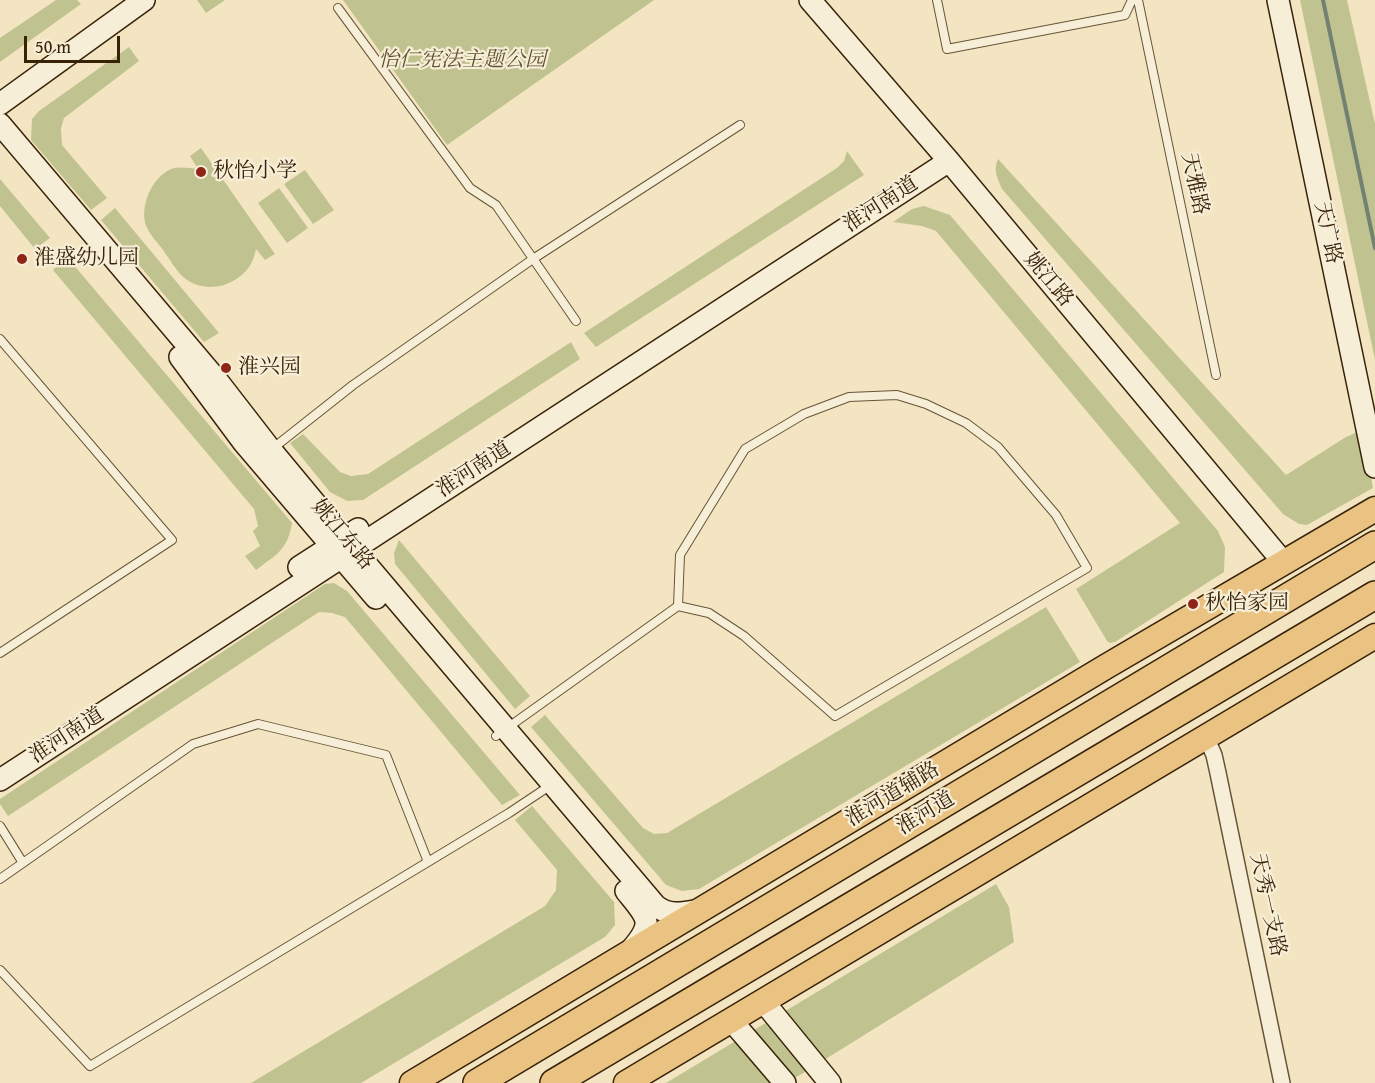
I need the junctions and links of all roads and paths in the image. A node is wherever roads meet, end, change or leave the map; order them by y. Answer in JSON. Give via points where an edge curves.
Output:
{"nodes":[{"id":1,"x":144,"y":0,"type":"edge"},
{"id":2,"x":810,"y":0,"type":"edge"},
{"id":3,"x":937,"y":0,"type":"edge"},
{"id":4,"x":1132,"y":0,"type":"edge"},
{"id":5,"x":1138,"y":0,"type":"edge"},
{"id":6,"x":1278,"y":0,"type":"edge"},
{"id":7,"x":338,"y":8,"type":"dead end"},
{"id":8,"x":0,"y":104,"type":"edge"},
{"id":9,"x":0,"y":124,"type":"edge"},
{"id":10,"x":740,"y":125,"type":"dead end"},
{"id":11,"x":0,"y":144,"type":"edge"},
{"id":12,"x":944,"y":156,"type":"junction"},
{"id":13,"x":534,"y":259,"type":"junction"},
{"id":14,"x":576,"y":321,"type":"dead end"},
{"id":15,"x":0,"y":339,"type":"edge"},
{"id":16,"x":1215,"y":375,"type":"dead end"},
{"id":17,"x":271,"y":450,"type":"junction"},
{"id":18,"x":1375,"y":467,"type":"edge"},
{"id":19,"x":1375,"y":509,"type":"edge"},
{"id":20,"x":1375,"y":545,"type":"edge"},
{"id":21,"x":342,"y":548,"type":"junction"},
{"id":22,"x":1284,"y":563,"type":"junction"},
{"id":23,"x":1375,"y":595,"type":"edge"},
{"id":24,"x":678,"y":606,"type":"junction"},
{"id":25,"x":1375,"y":636,"type":"edge"},
{"id":26,"x":0,"y":653,"type":"edge"},
{"id":27,"x":500,"y":733,"type":"junction"},
{"id":28,"x":1206,"y":737,"type":"junction"},
{"id":29,"x":0,"y":764,"type":"edge"},
{"id":30,"x":0,"y":780,"type":"edge"},
{"id":31,"x":548,"y":787,"type":"junction"},
{"id":32,"x":0,"y":826,"type":"edge"},
{"id":33,"x":428,"y":862,"type":"junction"},
{"id":34,"x":23,"y":863,"type":"junction"},
{"id":35,"x":0,"y":879,"type":"edge"},
{"id":36,"x":703,"y":909,"type":"junction"},
{"id":37,"x":630,"y":951,"type":"junction"},
{"id":38,"x":0,"y":970,"type":"edge"},
{"id":39,"x":763,"y":1001,"type":"junction"},
{"id":40,"x":731,"y":1020,"type":"junction"},
{"id":41,"x":412,"y":1083,"type":"edge"},
{"id":42,"x":477,"y":1083,"type":"edge"},
{"id":43,"x":555,"y":1083,"type":"edge"},
{"id":44,"x":626,"y":1083,"type":"edge"},
{"id":45,"x":785,"y":1083,"type":"edge"},
{"id":46,"x":830,"y":1083,"type":"edge"},
{"id":47,"x":1282,"y":1083,"type":"edge"}],
"edges":[{"from":1,"to":8,"type":"street"},
{"from":2,"to":12,"type":"street","name":"姚江路"},
{"from":3,"to":4,"type":"lane","via":[[947,49],[1125,15]]},
{"from":5,"to":16,"type":"lane","name":"天雅路"},
{"from":6,"to":18,"type":"street","name":"天广路"},
{"from":7,"to":13,"type":"lane","via":[[470,188],[496,205]]},
{"from":9,"to":17,"type":"street","name":"姚江东路"},
{"from":10,"to":13,"type":"lane"},
{"from":11,"to":21,"type":"street","name":"姚江东路","via":[[176,352],[244,443]]},
{"from":12,"to":21,"type":"street","name":"淮河南道"},
{"from":12,"to":22,"type":"street","name":"姚江路"},
{"from":13,"to":14,"type":"lane"},
{"from":13,"to":17,"type":"lane","via":[[353,385]]},
{"from":15,"to":26,"type":"lane","via":[[172,540]]},
{"from":17,"to":21,"type":"street","name":"姚江东路"},
{"from":19,"to":22,"type":"main road","name":"淮河道辅路"},
{"from":20,"to":42,"type":"highway","name":"淮河道"},
{"from":21,"to":27,"type":"street","name":"姚江东路"},
{"from":21,"to":29,"type":"street","name":"淮河南道"},
{"from":21,"to":30,"type":"street","name":"淮河南道"},
{"from":22,"to":36,"type":"main road","name":"淮河道辅路"},
{"from":23,"to":43,"type":"highway","name":"淮河道"},
{"from":24,"to":24,"type":"lane","via":[[680,555],[744,449],[804,414],[849,397],[897,395],[966,423],[998,447],[1056,515],[1087,568],[835,716],[744,636],[708,613]]},
{"from":24,"to":27,"type":"lane"},
{"from":25,"to":28,"type":"main road"},
{"from":27,"to":31,"type":"street","name":"姚江东路"},
{"from":28,"to":39,"type":"main road"},
{"from":28,"to":47,"type":"street","name":"天秀一支路","via":[[1218,773]]},
{"from":31,"to":33,"type":"lane"},
{"from":31,"to":36,"type":"street","name":"姚江东路","via":[[662,911]]},
{"from":31,"to":37,"type":"street","name":"姚江东路","via":[[643,912],[646,928]]},
{"from":32,"to":34,"type":"lane"},
{"from":33,"to":34,"type":"lane","via":[[386,755],[258,724],[193,744]]},
{"from":33,"to":38,"type":"lane","via":[[90,1066]]},
{"from":34,"to":35,"type":"lane"},
{"from":36,"to":37,"type":"main road","name":"淮河道辅路"},
{"from":37,"to":41,"type":"main road","name":"淮河道辅路"},
{"from":39,"to":40,"type":"main road"},
{"from":39,"to":46,"type":"street"},
{"from":40,"to":44,"type":"main road"},
{"from":40,"to":45,"type":"street"}]}
